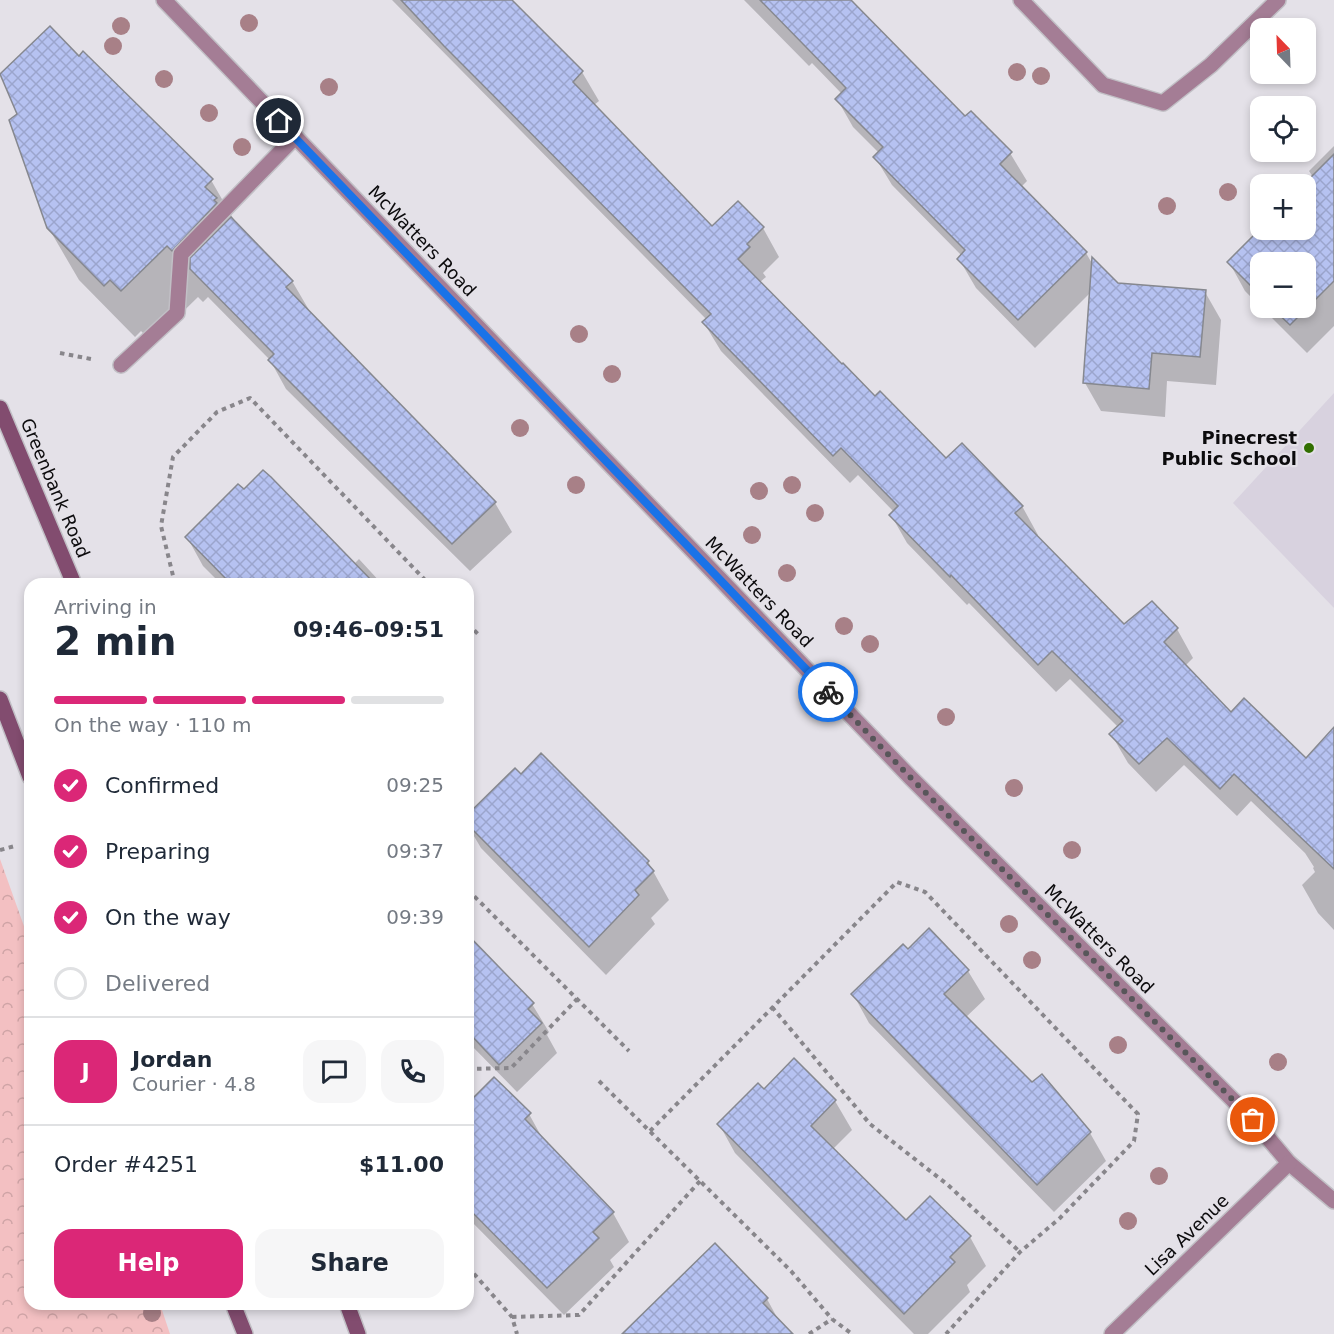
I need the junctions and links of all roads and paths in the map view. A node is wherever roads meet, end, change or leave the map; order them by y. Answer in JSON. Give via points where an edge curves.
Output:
{"nodes":[{"id":1,"x":164,"y":0,"type":"edge"},
{"id":2,"x":1021,"y":0,"type":"edge"},
{"id":3,"x":1278,"y":0,"type":"edge"},
{"id":4,"x":296,"y":138,"type":"junction"},
{"id":5,"x":121,"y":365,"type":"dead end"},
{"id":6,"x":0,"y":408,"type":"edge"},
{"id":7,"x":71,"y":578,"type":"edge"},
{"id":8,"x":174,"y":578,"type":"edge"},
{"id":9,"x":423,"y":578,"type":"edge"},
{"id":10,"x":474,"y":630,"type":"edge"},
{"id":11,"x":480,"y":636,"type":"dead end"},
{"id":12,"x":0,"y":699,"type":"edge"},
{"id":13,"x":24,"y":761,"type":"edge"},
{"id":14,"x":15,"y":846,"type":"dead end"},
{"id":15,"x":0,"y":850,"type":"edge"},
{"id":16,"x":474,"y":896,"type":"edge"},
{"id":17,"x":577,"y":999,"type":"junction"},
{"id":18,"x":772,"y":1007,"type":"junction"},
{"id":19,"x":629,"y":1051,"type":"dead end"},
{"id":20,"x":474,"y":1069,"type":"edge"},
{"id":21,"x":599,"y":1081,"type":"dead end"},
{"id":22,"x":650,"y":1131,"type":"junction"},
{"id":23,"x":1289,"y":1163,"type":"junction"},
{"id":24,"x":700,"y":1181,"type":"junction"},
{"id":25,"x":1334,"y":1201,"type":"edge"},
{"id":26,"x":1020,"y":1252,"type":"junction"},
{"id":27,"x":474,"y":1274,"type":"edge"},
{"id":28,"x":235,"y":1310,"type":"edge"},
{"id":29,"x":349,"y":1310,"type":"edge"},
{"id":30,"x":512,"y":1317,"type":"junction"},
{"id":31,"x":832,"y":1319,"type":"junction"},
{"id":32,"x":245,"y":1334,"type":"edge"},
{"id":33,"x":358,"y":1334,"type":"edge"},
{"id":34,"x":517,"y":1334,"type":"edge"},
{"id":35,"x":809,"y":1334,"type":"edge"},
{"id":36,"x":852,"y":1334,"type":"edge"},
{"id":37,"x":946,"y":1334,"type":"edge"},
{"id":38,"x":1112,"y":1334,"type":"edge"}],
"edges":[{"from":1,"to":4,"type":"street","name":"McWatters Road"},
{"from":2,"to":3,"type":"street","via":[[1103,85],[1163,103]]},
{"from":4,"to":5,"type":"street","via":[[181,254],[177,313]]},
{"from":4,"to":23,"type":"street","name":"McWatters Road","via":[[911,778],[1253,1120]]},
{"from":6,"to":7,"type":"main road","name":"Greenbank Road"},
{"from":8,"to":9,"type":"path","via":[[161,526],[172,457],[217,412],[250,398]]},
{"from":10,"to":11,"type":"path"},
{"from":12,"to":13,"type":"main road"},
{"from":14,"to":15,"type":"path"},
{"from":16,"to":17,"type":"path"},
{"from":17,"to":19,"type":"path"},
{"from":17,"to":20,"type":"path","via":[[511,1068]]},
{"from":18,"to":22,"type":"path"},
{"from":18,"to":26,"type":"path","via":[[870,1124],[948,1185]]},
{"from":18,"to":26,"type":"path","via":[[897,882],[925,892],[1138,1114],[1134,1141],[1060,1218]]},
{"from":21,"to":22,"type":"path"},
{"from":22,"to":24,"type":"path"},
{"from":23,"to":25,"type":"street","name":"McWatters Road"},
{"from":23,"to":38,"type":"street","name":"Lisa Avenue"},
{"from":24,"to":30,"type":"path","via":[[579,1315]]},
{"from":24,"to":31,"type":"path","via":[[791,1271]]},
{"from":26,"to":37,"type":"path"},
{"from":27,"to":30,"type":"path"},
{"from":28,"to":32,"type":"main road"},
{"from":29,"to":33,"type":"main road"},
{"from":30,"to":34,"type":"path"},
{"from":31,"to":35,"type":"path"},
{"from":31,"to":36,"type":"path"}]}
